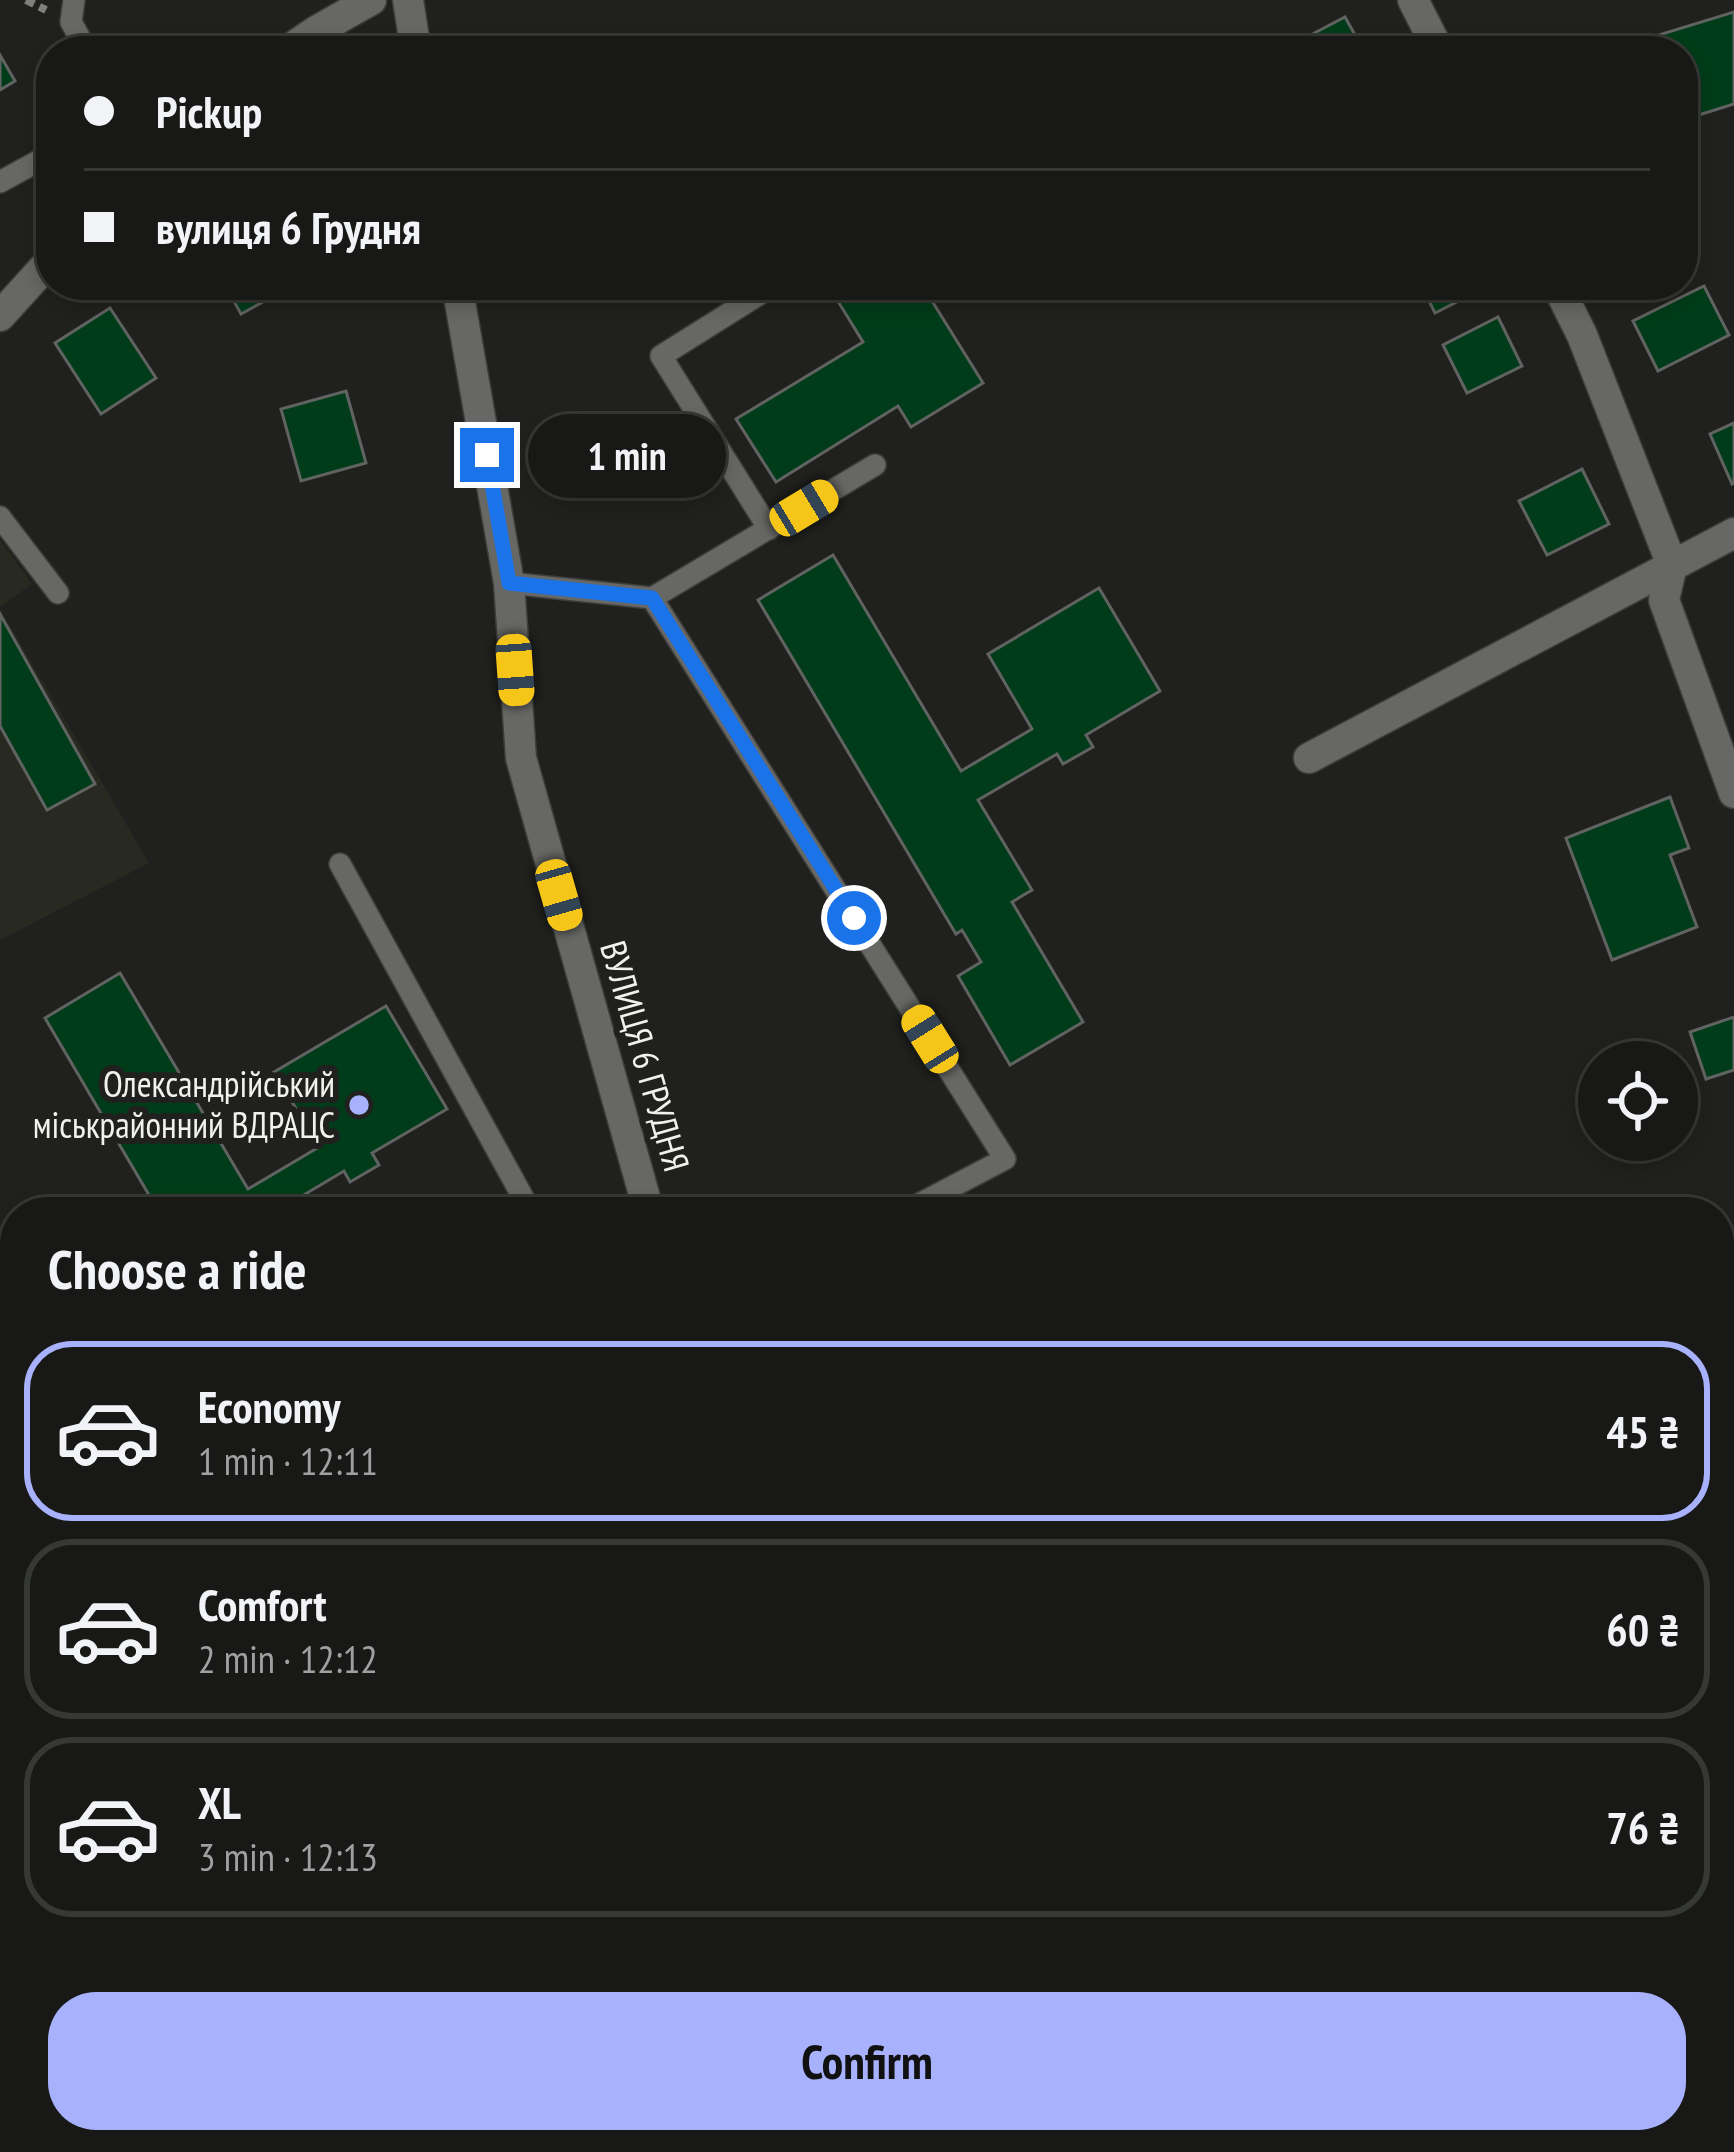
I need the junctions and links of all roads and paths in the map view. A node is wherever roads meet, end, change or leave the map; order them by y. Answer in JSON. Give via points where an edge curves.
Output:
{"nodes":[{"id":1,"x":74,"y":0,"type":"edge"},
{"id":2,"x":371,"y":0,"type":"edge"},
{"id":3,"x":408,"y":0,"type":"edge"},
{"id":4,"x":1413,"y":0,"type":"edge"},
{"id":5,"x":79,"y":36,"type":"edge"},
{"id":6,"x":311,"y":36,"type":"edge"},
{"id":7,"x":420,"y":36,"type":"edge"},
{"id":8,"x":1431,"y":36,"type":"edge"},
{"id":9,"x":36,"y":162,"type":"edge"},
{"id":10,"x":0,"y":182,"type":"edge"},
{"id":11,"x":36,"y":276,"type":"edge"},
{"id":12,"x":460,"y":300,"type":"edge"},
{"id":13,"x":750,"y":300,"type":"edge"},
{"id":14,"x":1564,"y":300,"type":"edge"},
{"id":15,"x":0,"y":316,"type":"edge"},
{"id":16,"x":875,"y":465,"type":"dead end"},
{"id":17,"x":0,"y":517,"type":"edge"},
{"id":18,"x":769,"y":529,"type":"junction"},
{"id":19,"x":1734,"y":533,"type":"edge"},
{"id":20,"x":1672,"y":565,"type":"junction"},
{"id":21,"x":509,"y":583,"type":"junction"},
{"id":22,"x":58,"y":593,"type":"dead end"},
{"id":23,"x":652,"y":598,"type":"junction"},
{"id":24,"x":1309,"y":758,"type":"dead end"},
{"id":25,"x":1734,"y":793,"type":"edge"},
{"id":26,"x":340,"y":865,"type":"dead end"},
{"id":27,"x":523,"y":1197,"type":"edge"},
{"id":28,"x":645,"y":1197,"type":"edge"},
{"id":29,"x":933,"y":1197,"type":"edge"}],
"edges":[{"from":1,"to":5,"type":"lane"},
{"from":2,"to":6,"type":"street"},
{"from":3,"to":7,"type":"street"},
{"from":4,"to":8,"type":"street"},
{"from":9,"to":10,"type":"lane"},
{"from":11,"to":15,"type":"street"},
{"from":12,"to":21,"type":"street","name":"ВУЛИЦЯ 6 ГРУДНЯ"},
{"from":13,"to":18,"type":"lane","via":[[661,356]]},
{"from":14,"to":20,"type":"street"},
{"from":16,"to":18,"type":"lane"},
{"from":17,"to":22,"type":"lane"},
{"from":18,"to":23,"type":"lane"},
{"from":19,"to":20,"type":"street"},
{"from":20,"to":24,"type":"street"},
{"from":20,"to":25,"type":"street","via":[[1664,600]]},
{"from":21,"to":23,"type":"lane"},
{"from":21,"to":28,"type":"street","name":"ВУЛИЦЯ 6 ГРУДНЯ","via":[[520,758]]},
{"from":23,"to":29,"type":"lane","via":[[1005,1159]]},
{"from":26,"to":27,"type":"lane"}]}
